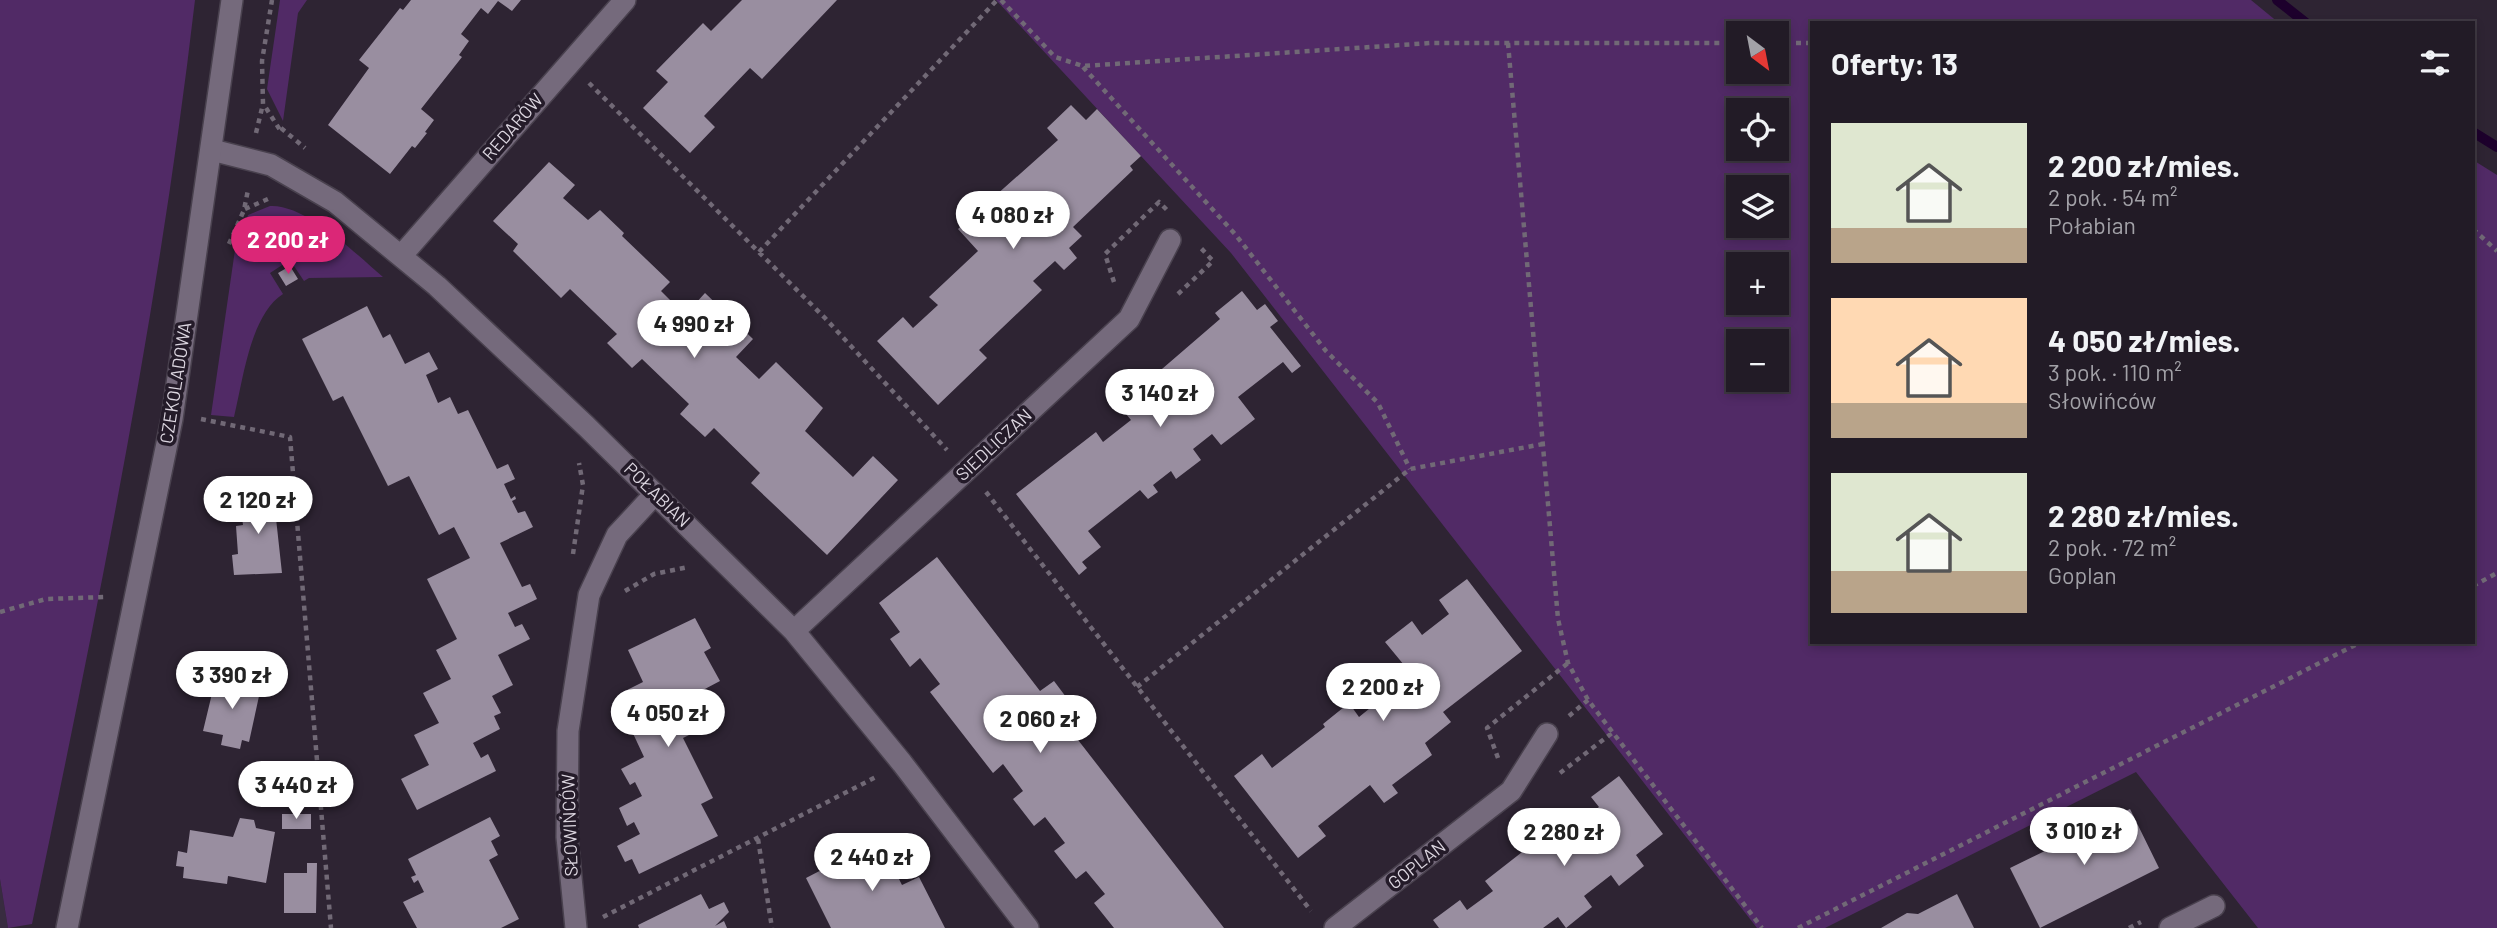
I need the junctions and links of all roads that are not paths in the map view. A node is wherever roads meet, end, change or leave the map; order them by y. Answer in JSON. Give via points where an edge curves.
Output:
{"nodes":[{"id":1,"x":232,"y":0,"type":"edge"},
{"id":2,"x":625,"y":0,"type":"edge"},
{"id":3,"x":212,"y":150,"type":"junction"},
{"id":4,"x":1170,"y":240,"type":"dead end"},
{"id":5,"x":402,"y":255,"type":"junction"},
{"id":6,"x":655,"y":494,"type":"junction"},
{"id":7,"x":794,"y":631,"type":"junction"},
{"id":8,"x":1547,"y":734,"type":"dead end"},
{"id":9,"x":2214,"y":906,"type":"dead end"},
{"id":10,"x":1327,"y":924,"type":"edge"},
{"id":11,"x":68,"y":928,"type":"edge"},
{"id":12,"x":576,"y":928,"type":"edge"},
{"id":13,"x":1028,"y":928,"type":"edge"},
{"id":14,"x":2170,"y":928,"type":"edge"}],
"edges":[{"from":1,"to":3,"type":"street","name":"CZEKOLADOWA"},
{"from":2,"to":5,"type":"street","name":"REDARÓW"},
{"from":3,"to":5,"type":"street","name":"POŁABIAN","via":[[256,159],[304,182]]},
{"from":3,"to":11,"type":"street","name":"CZEKOLADOWA","via":[[172,419]]},
{"from":4,"to":7,"type":"street","name":"SIEDLICZAN","via":[[1129,319]]},
{"from":5,"to":6,"type":"street","name":"POŁABIAN"},
{"from":6,"to":7,"type":"street","name":"POŁABIAN"},
{"from":6,"to":12,"type":"street","name":"SŁOWIŃCÓW","via":[[617,535],[589,595],[568,731],[567,837]]},
{"from":7,"to":13,"type":"street","name":"POŁABIAN"},
{"from":8,"to":10,"type":"street","name":"GOPLAN","via":[[1511,791]]},
{"from":9,"to":14,"type":"street"}]}
